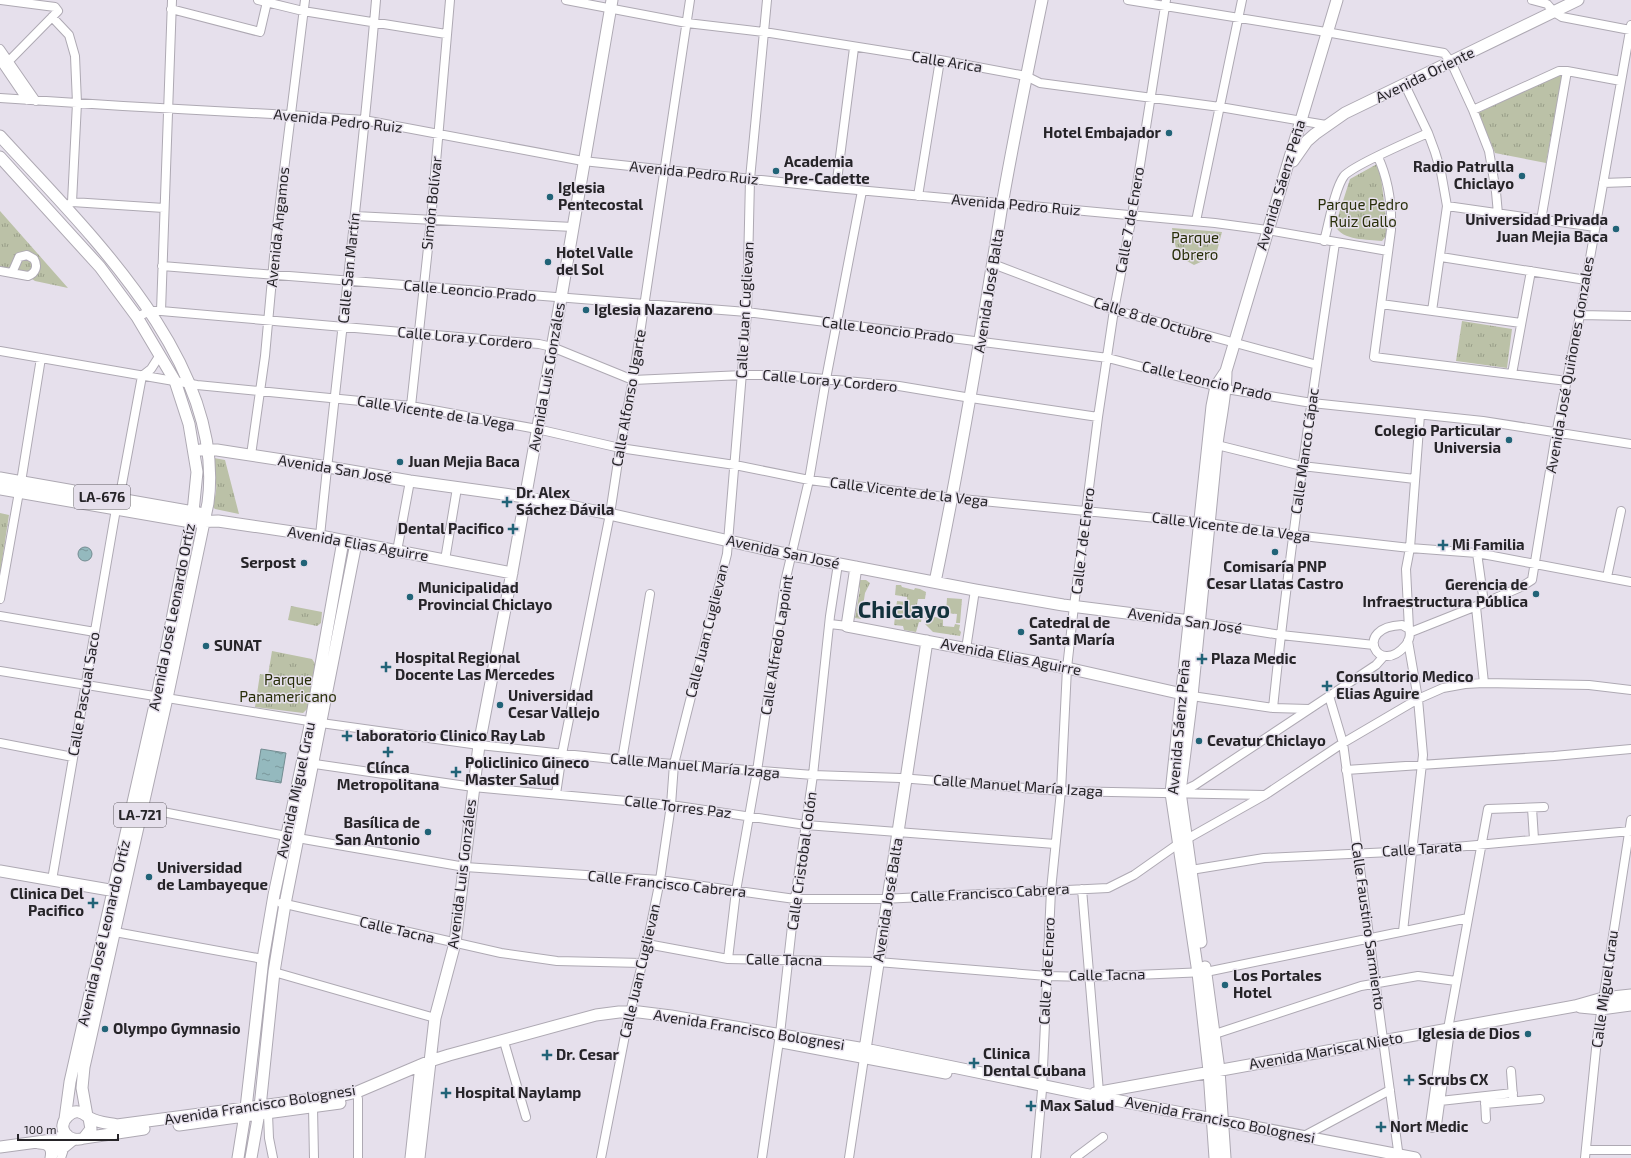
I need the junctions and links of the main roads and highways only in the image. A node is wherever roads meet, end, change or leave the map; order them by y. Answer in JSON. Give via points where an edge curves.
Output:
{"nodes":[{"id":1,"x":1042,"y":0,"type":"edge"},
{"id":2,"x":1337,"y":0,"type":"edge"},
{"id":3,"x":1578,"y":0,"type":"edge"},
{"id":4,"x":612,"y":4,"type":"edge"},
{"id":5,"x":1549,"y":5,"type":"edge"},
{"id":6,"x":0,"y":136,"type":"edge"},
{"id":7,"x":0,"y":157,"type":"edge"},
{"id":8,"x":1287,"y":170,"type":"junction"},
{"id":9,"x":207,"y":450,"type":"junction"},
{"id":10,"x":194,"y":451,"type":"junction"},
{"id":11,"x":0,"y":478,"type":"edge"},
{"id":12,"x":20,"y":487,"type":"junction"},
{"id":13,"x":0,"y":489,"type":"edge"},
{"id":14,"x":525,"y":497,"type":"junction"},
{"id":15,"x":192,"y":517,"type":"junction"},
{"id":16,"x":205,"y":518,"type":"junction"},
{"id":17,"x":343,"y":541,"type":"junction"},
{"id":18,"x":356,"y":543,"type":"junction"},
{"id":19,"x":856,"y":567,"type":"junction"},
{"id":20,"x":512,"y":573,"type":"junction"},
{"id":21,"x":935,"y":582,"type":"junction"},
{"id":22,"x":1194,"y":622,"type":"junction"},
{"id":23,"x":927,"y":641,"type":"junction"},
{"id":24,"x":1187,"y":695,"type":"junction"},
{"id":25,"x":162,"y":697,"type":"junction"},
{"id":26,"x":316,"y":722,"type":"junction"},
{"id":27,"x":308,"y":763,"type":"junction"},
{"id":28,"x":1182,"y":841,"type":"junction"},
{"id":29,"x":0,"y":871,"type":"edge"},
{"id":30,"x":118,"y":892,"type":"junction"},
{"id":31,"x":1202,"y":972,"type":"junction"},
{"id":32,"x":1631,"y":995,"type":"edge"},
{"id":33,"x":1631,"y":1005,"type":"edge"},
{"id":34,"x":1575,"y":1006,"type":"junction"},
{"id":35,"x":630,"y":1015,"type":"junction"},
{"id":36,"x":864,"y":1053,"type":"junction"},
{"id":37,"x":425,"y":1067,"type":"junction"},
{"id":38,"x":1214,"y":1071,"type":"junction"},
{"id":39,"x":1041,"y":1087,"type":"junction"},
{"id":40,"x":1128,"y":1087,"type":"junction"},
{"id":41,"x":82,"y":1088,"type":"junction"},
{"id":42,"x":1094,"y":1094,"type":"junction"},
{"id":43,"x":1077,"y":1098,"type":"junction"},
{"id":44,"x":1126,"y":1102,"type":"junction"},
{"id":45,"x":246,"y":1112,"type":"junction"},
{"id":46,"x":262,"y":1112,"type":"junction"},
{"id":47,"x":88,"y":1117,"type":"junction"},
{"id":48,"x":1217,"y":1123,"type":"junction"},
{"id":49,"x":117,"y":1125,"type":"junction"},
{"id":50,"x":70,"y":1132,"type":"junction"},
{"id":51,"x":0,"y":1140,"type":"edge"},
{"id":52,"x":34,"y":1142,"type":"junction"},
{"id":53,"x":0,"y":1148,"type":"edge"},
{"id":54,"x":1398,"y":1156,"type":"edge"},
{"id":55,"x":52,"y":1158,"type":"edge"},
{"id":56,"x":238,"y":1158,"type":"edge"},
{"id":57,"x":252,"y":1158,"type":"edge"},
{"id":58,"x":411,"y":1158,"type":"edge"},
{"id":59,"x":419,"y":1158,"type":"edge"},
{"id":60,"x":1215,"y":1158,"type":"edge"},
{"id":61,"x":1225,"y":1158,"type":"edge"},
{"id":62,"x":1374,"y":1158,"type":"edge"},
{"id":63,"x":1414,"y":1158,"type":"edge"}],
"edges":[{"from":1,"to":21,"type":"main road","name":"Avenida José Balta","via":[[1003,204],[971,398]]},
{"from":2,"to":8,"type":"main road","name":"Avenida Sáenz Peña"},
{"from":3,"to":5,"type":"main road","name":"Avenida Oriente"},
{"from":4,"to":14,"type":"main road","name":"Avenida Luis Gonzáles"},
{"from":5,"to":8,"type":"main road","name":"Avenida Oriente","via":[[1451,62],[1345,113],[1307,142]]},
{"from":6,"to":9,"type":"main road","number":"LA-721","via":[[69,204],[156,311],[189,384],[202,421]]},
{"from":7,"to":10,"type":"main road","number":"LA-721","via":[[100,267],[137,317],[175,381],[189,424]]},
{"from":8,"to":22,"type":"main road","name":"Avenida Sáenz Peña","via":[[1221,388],[1212,406],[1212,444]]},
{"from":9,"to":10,"type":"main road","name":"Avenida San José"},
{"from":9,"to":14,"type":"main road","name":"Avenida San José"},
{"from":9,"to":16,"type":"main road","number":"LA-721","via":[[210,473]]},
{"from":10,"to":15,"type":"main road","number":"LA-721","via":[[197,472]]},
{"from":11,"to":12,"type":"main road","number":"LA-676"},
{"from":12,"to":13,"type":"main road","number":"LA-676"},
{"from":12,"to":15,"type":"main road","number":"LA-676"},
{"from":14,"to":19,"type":"main road","name":"Avenida San José"},
{"from":14,"to":20,"type":"main road","name":"Avenida Luis Gonzáles"},
{"from":15,"to":16,"type":"main road","number":"LA-676"},
{"from":15,"to":25,"type":"main road","name":"Avenida José Leonardo Ortíz","number":"LA-721"},
{"from":16,"to":17,"type":"main road","name":"Avenida Elias Aguirre"},
{"from":16,"to":25,"type":"main road","name":"Avenida José Leonardo Ortíz","number":"LA-721"},
{"from":17,"to":18,"type":"main road","name":"Avenida Elias Aguirre"},
{"from":17,"to":26,"type":"main road","name":"Avenida Miguel Grau"},
{"from":18,"to":20,"type":"main road","name":"Avenida Elias Aguirre"},
{"from":18,"to":26,"type":"main road","name":"Avenida Miguel Grau"},
{"from":19,"to":21,"type":"main road","name":"Avenida San José"},
{"from":19,"to":23,"type":"main road","name":"Avenida Elias Aguirre","via":[[847,626]]},
{"from":20,"to":37,"type":"main road","name":"Avenida Luis Gonzáles","via":[[479,745],[456,943],[435,1018]]},
{"from":21,"to":22,"type":"main road","name":"Avenida San José","via":[[1074,606]]},
{"from":22,"to":24,"type":"main road","name":"Avenida Sáenz Peña"},
{"from":23,"to":24,"type":"main road","name":"Avenida Elias Aguirre","via":[[1067,668]]},
{"from":23,"to":36,"type":"main road","name":"Avenida José Balta"},
{"from":24,"to":28,"type":"main road","name":"Avenida Sáenz Peña","via":[[1175,793]]},
{"from":25,"to":30,"type":"main road","name":"Avenida José Leonardo Ortíz","number":"LA-721"},
{"from":26,"to":27,"type":"main road","name":"Avenida Miguel Grau"},
{"from":27,"to":45,"type":"main road","name":"Avenida Miguel Grau","via":[[286,836],[273,901],[263,959]]},
{"from":27,"to":46,"type":"main road","name":"Avenida Miguel Grau","via":[[298,838],[274,972]]},
{"from":28,"to":31,"type":"main road","name":"Avenida Sáenz Peña"},
{"from":28,"to":31,"type":"main road","name":"Avenida Sáenz Peña","via":[[1190,870]]},
{"from":29,"to":30,"type":"main road"},
{"from":30,"to":41,"type":"main road","name":"Avenida José Leonardo Ortíz","number":"LA-721","via":[[115,932],[84,1067]]},
{"from":30,"to":50,"type":"main road","name":"Avenida José Leonardo Ortíz","number":"LA-721","via":[[70,1082]]},
{"from":31,"to":38,"type":"main road","name":"Avenida Sáenz Peña"},
{"from":31,"to":38,"type":"main road","name":"Avenida Sáenz Peña","via":[[1215,1034]]},
{"from":32,"to":34,"type":"main road","name":"Avenida Mariscal Nieto","via":[[1603,998]]},
{"from":33,"to":34,"type":"main road","name":"Avenida Mariscal Nieto","via":[[1601,1010]]},
{"from":34,"to":38,"type":"main road","name":"Avenida Mariscal Nieto"},
{"from":35,"to":36,"type":"main road","name":"Avenida Francisco Bolognesi","via":[[671,1016]]},
{"from":35,"to":37,"type":"main road","name":"Avenida Francisco Bolognesi","via":[[597,1021]]},
{"from":35,"to":37,"type":"main road","name":"Avenida Francisco Bolognesi","via":[[596,1015]]},
{"from":36,"to":39,"type":"main road","name":"Avenida Francisco Bolognesi"},
{"from":37,"to":46,"type":"main road","name":"Avenida Francisco Bolognesi","via":[[383,1080],[356,1092]]},
{"from":37,"to":46,"type":"main road","name":"Avenida Francisco Bolognesi","via":[[358,1099]]},
{"from":37,"to":58,"type":"main road"},
{"from":37,"to":59,"type":"main road"},
{"from":38,"to":40,"type":"main road","name":"Avenida Mariscal Nieto"},
{"from":38,"to":48,"type":"main road","name":"Avenida Sáenz Peña"},
{"from":39,"to":42,"type":"main road","name":"Avenida Francisco Bolognesi"},
{"from":39,"to":43,"type":"main road","name":"Avenida Francisco Bolognesi"},
{"from":40,"to":42,"type":"main road","name":"Avenida Mariscal Nieto"},
{"from":40,"to":44,"type":"main road","via":[[1124,1094]]},
{"from":41,"to":47,"type":"main road","name":"Avenida José Leonardo Ortíz","number":"LA-721"},
{"from":41,"to":49,"type":"main road","via":[[95,1111]]},
{"from":42,"to":43,"type":"main road","name":"Avenida Mariscal Nieto"},
{"from":42,"to":44,"type":"main road","name":"Avenida Francisco Bolognesi"},
{"from":43,"to":48,"type":"main road","name":"Avenida Francisco Bolognesi"},
{"from":44,"to":48,"type":"main road","name":"Avenida Francisco Bolognesi"},
{"from":45,"to":46,"type":"main road","name":"Avenida Francisco Bolognesi"},
{"from":45,"to":49,"type":"main road","name":"Avenida Francisco Bolognesi"},
{"from":45,"to":50,"type":"main road","name":"Avenida Francisco Bolognesi"},
{"from":45,"to":56,"type":"main road","name":"Avenida Miguel Grau"},
{"from":46,"to":57,"type":"main road","name":"Avenida Miguel Grau"},
{"from":47,"to":49,"type":"main road","name":"Avenida Francisco Bolognesi"},
{"from":47,"to":50,"type":"main road","number":"LA-721","via":[[91,1129]]},
{"from":47,"to":50,"type":"main road","name":"Avenida Francisco Bolognesi","via":[[80,1112],[68,1115]]},
{"from":48,"to":54,"type":"main road","name":"Avenida Francisco Bolognesi","via":[[1304,1136]]},
{"from":48,"to":60,"type":"main road","name":"Avenida Sáenz Peña"},
{"from":48,"to":61,"type":"main road","name":"Avenida Sáenz Peña"},
{"from":48,"to":62,"type":"main road","name":"Avenida Francisco Bolognesi"},
{"from":50,"to":51,"type":"main road","name":"Avenida Francisco Bolognesi"},
{"from":50,"to":52,"type":"main road","name":"Avenida Francisco Bolognesi","via":[[52,1140]]},
{"from":52,"to":53,"type":"main road","name":"Avenida Francisco Bolognesi"},
{"from":52,"to":55,"type":"main road","via":[[48,1144],[51,1147]]},
{"from":54,"to":63,"type":"main road","name":"Avenida Francisco Bolognesi"}]}
